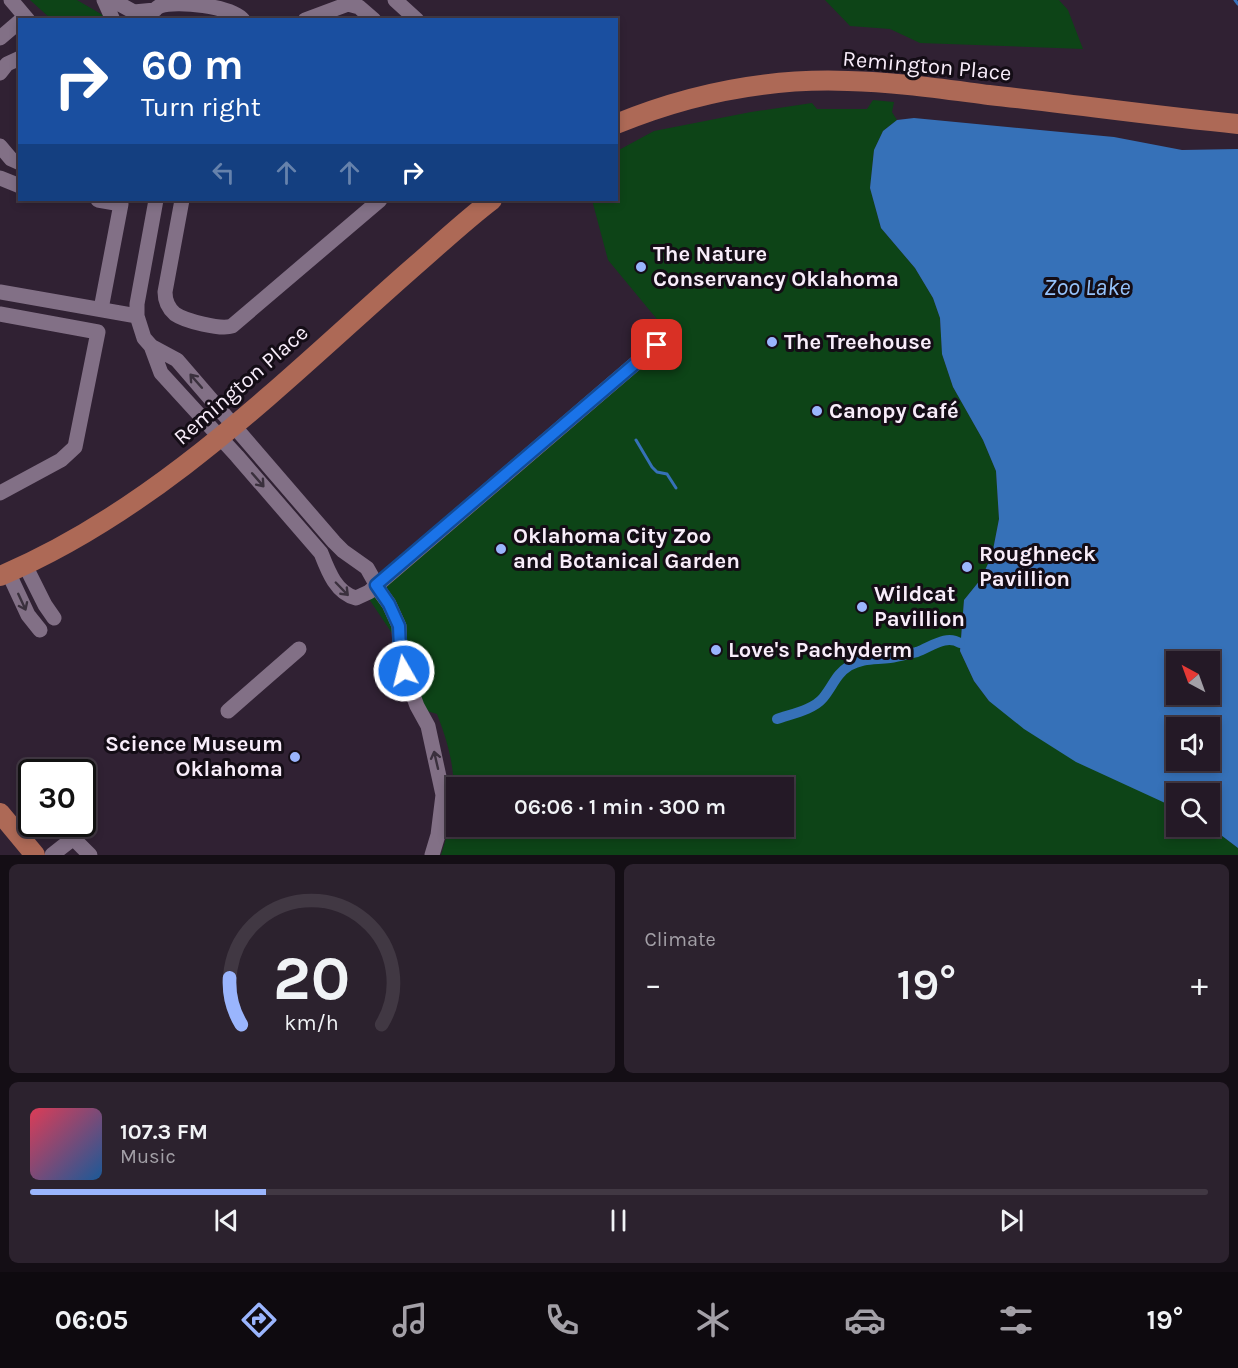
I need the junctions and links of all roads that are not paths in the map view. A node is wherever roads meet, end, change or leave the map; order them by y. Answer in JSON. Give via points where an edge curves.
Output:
{"nodes":[{"id":1,"x":11,"y":0,"type":"edge"},
{"id":2,"x":104,"y":0,"type":"edge"},
{"id":3,"x":112,"y":0,"type":"edge"},
{"id":4,"x":395,"y":0,"type":"edge"},
{"id":5,"x":150,"y":15,"type":"edge"},
{"id":6,"x":324,"y":16,"type":"edge"},
{"id":7,"x":22,"y":18,"type":"edge"},
{"id":8,"x":112,"y":18,"type":"edge"},
{"id":9,"x":240,"y":18,"type":"edge"},
{"id":10,"x":372,"y":18,"type":"edge"},
{"id":11,"x":415,"y":18,"type":"edge"},
{"id":12,"x":18,"y":23,"type":"edge"},
{"id":13,"x":0,"y":38,"type":"edge"},
{"id":14,"x":18,"y":59,"type":"edge"},
{"id":15,"x":0,"y":73,"type":"edge"},
{"id":16,"x":618,"y":123,"type":"edge"},
{"id":17,"x":1238,"y":124,"type":"edge"},
{"id":18,"x":0,"y":146,"type":"edge"},
{"id":19,"x":18,"y":162,"type":"edge"},
{"id":20,"x":0,"y":178,"type":"edge"},
{"id":21,"x":18,"y":185,"type":"edge"},
{"id":22,"x":104,"y":201,"type":"edge"},
{"id":23,"x":156,"y":201,"type":"edge"},
{"id":24,"x":182,"y":201,"type":"edge"},
{"id":25,"x":379,"y":201,"type":"edge"},
{"id":26,"x":491,"y":201,"type":"edge"},
{"id":27,"x":0,"y":292,"type":"edge"},
{"id":28,"x":101,"y":309,"type":"junction"},
{"id":29,"x":0,"y":314,"type":"edge"},
{"id":30,"x":137,"y":316,"type":"junction"},
{"id":31,"x":657,"y":345,"type":"dead end"},
{"id":32,"x":226,"y":431,"type":"junction"},
{"id":33,"x":0,"y":493,"type":"edge"},
{"id":34,"x":11,"y":571,"type":"edge"},
{"id":35,"x":376,"y":585,"type":"junction"},
{"id":36,"x":54,"y":618,"type":"dead end"},
{"id":37,"x":40,"y":630,"type":"dead end"},
{"id":38,"x":299,"y":649,"type":"dead end"},
{"id":39,"x":228,"y":711,"type":"dead end"},
{"id":40,"x":0,"y":813,"type":"edge"},
{"id":41,"x":35,"y":855,"type":"edge"},
{"id":42,"x":52,"y":855,"type":"edge"},
{"id":43,"x":90,"y":855,"type":"edge"},
{"id":44,"x":432,"y":855,"type":"edge"}],
"edges":[{"from":1,"to":7,"type":"street"},
{"from":2,"to":8,"type":"street"},
{"from":3,"to":5,"type":"street","via":[[134,12]]},
{"from":4,"to":11,"type":"street"},
{"from":5,"to":9,"type":"street","via":[[159,6],[197,4],[231,11]]},
{"from":6,"to":10,"type":"street","via":[[341,5],[351,4]]},
{"from":12,"to":13,"type":"street"},
{"from":14,"to":15,"type":"street"},
{"from":16,"to":17,"type":"main road","name":"Remington Place","via":[[718,93],[774,84],[839,81],[906,85]]},
{"from":18,"to":19,"type":"street"},
{"from":20,"to":21,"type":"street"},
{"from":22,"to":28,"type":"street","via":[[121,204]]},
{"from":23,"to":30,"type":"street"},
{"from":24,"to":25,"type":"street","via":[[165,299],[178,316],[222,328],[232,326]]},
{"from":26,"to":32,"type":"main road","name":"Remington Place"},
{"from":27,"to":28,"type":"street"},
{"from":28,"to":30,"type":"street"},
{"from":29,"to":33,"type":"street","via":[[98,332],[75,447],[61,460]]},
{"from":30,"to":32,"type":"street","via":[[144,338],[177,360]]},
{"from":31,"to":35,"type":"street"},
{"from":32,"to":34,"type":"main road","name":"Remington Place","via":[[142,497],[83,534]]},
{"from":32,"to":35,"type":"street","via":[[334,542],[367,568]]},
{"from":32,"to":35,"type":"street","one_way":true,"via":[[321,553],[329,572],[348,596],[363,596]]},
{"from":34,"to":36,"type":"street"},
{"from":34,"to":37,"type":"street","one_way":true,"via":[[28,615]]},
{"from":44,"to":35,"type":"street","one_way":true,"via":[[443,795],[428,726],[404,671],[399,626]]},
{"from":38,"to":39,"type":"street"},
{"from":40,"to":41,"type":"main road"},
{"from":42,"to":43,"type":"street","via":[[71,840]]}]}
